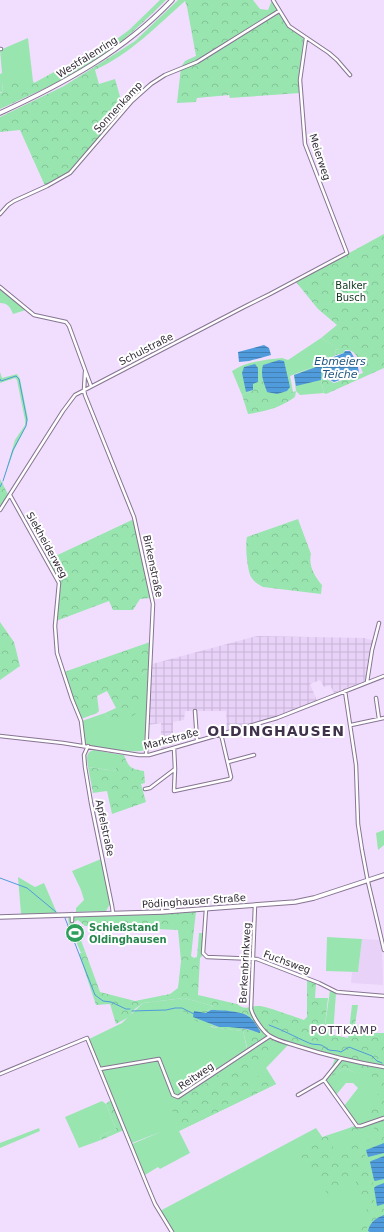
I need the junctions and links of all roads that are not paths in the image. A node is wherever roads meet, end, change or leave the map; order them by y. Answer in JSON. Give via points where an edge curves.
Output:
{"nodes":[{"id":1,"x":172,"y":0,"type":"edge"},
{"id":2,"x":273,"y":0,"type":"edge"},
{"id":3,"x":279,"y":11,"type":"junction"},
{"id":4,"x":306,"y":38,"type":"junction"},
{"id":5,"x":350,"y":75,"type":"dead end"},
{"id":6,"x":0,"y":113,"type":"edge"},
{"id":7,"x":0,"y":214,"type":"edge"},
{"id":8,"x":347,"y":253,"type":"joint"},
{"id":9,"x":0,"y":287,"type":"edge"},
{"id":10,"x":85,"y":372,"type":"junction"},
{"id":11,"x":91,"y":386,"type":"junction"},
{"id":12,"x":84,"y":390,"type":"junction"},
{"id":13,"x":10,"y":495,"type":"junction"},
{"id":14,"x":0,"y":510,"type":"edge"},
{"id":15,"x":379,"y":623,"type":"dead end"},
{"id":16,"x":384,"y":676,"type":"edge"},
{"id":17,"x":367,"y":682,"type":"junction"},
{"id":18,"x":345,"y":690,"type":"junction"},
{"id":19,"x":376,"y":698,"type":"dead end"},
{"id":20,"x":195,"y":711,"type":"dead end"},
{"id":21,"x":384,"y":718,"type":"edge"},
{"id":22,"x":379,"y":719,"type":"junction"},
{"id":23,"x":351,"y":725,"type":"junction"},
{"id":24,"x":222,"y":734,"type":"junction"},
{"id":25,"x":0,"y":736,"type":"edge"},
{"id":26,"x":197,"y":740,"type":"junction"},
{"id":27,"x":84,"y":746,"type":"junction"},
{"id":28,"x":88,"y":746,"type":"junction"},
{"id":29,"x":174,"y":748,"type":"junction"},
{"id":30,"x":146,"y":755,"type":"junction"},
{"id":31,"x":254,"y":755,"type":"dead end"},
{"id":32,"x":228,"y":762,"type":"junction"},
{"id":33,"x":175,"y":769,"type":"junction"},
{"id":34,"x":145,"y":789,"type":"dead end"},
{"id":35,"x":384,"y":875,"type":"edge"},
{"id":36,"x":368,"y":880,"type":"junction"},
{"id":37,"x":162,"y":902,"type":"dead end"},
{"id":38,"x":255,"y":905,"type":"junction"},
{"id":39,"x":206,"y":909,"type":"junction"},
{"id":40,"x":162,"y":912,"type":"junction"},
{"id":41,"x":113,"y":913,"type":"junction"},
{"id":42,"x":72,"y":914,"type":"junction"},
{"id":43,"x":0,"y":917,"type":"edge"},
{"id":44,"x":72,"y":921,"type":"dead end"},
{"id":45,"x":384,"y":950,"type":"edge"},
{"id":46,"x":254,"y":959,"type":"junction"},
{"id":47,"x":384,"y":996,"type":"edge"},
{"id":48,"x":270,"y":1036,"type":"junction"},
{"id":49,"x":341,"y":1059,"type":"junction"},
{"id":50,"x":384,"y":1067,"type":"edge"},
{"id":51,"x":100,"y":1069,"type":"junction"},
{"id":52,"x":0,"y":1074,"type":"edge"},
{"id":53,"x":324,"y":1080,"type":"junction"},
{"id":54,"x":298,"y":1095,"type":"dead end"},
{"id":55,"x":384,"y":1118,"type":"edge"},
{"id":56,"x":172,"y":1232,"type":"edge"}],
"edges":[{"from":1,"to":6,"type":"street","name":"Westfalenring","via":[[135,35],[97,62],[50,89]]},
{"from":2,"to":3,"type":"street"},
{"from":3,"to":4,"type":"street","via":[[289,26]]},
{"from":3,"to":7,"type":"street","name":"Sonnenkamp","via":[[197,62],[165,75],[151,84],[132,101],[70,173],[14,201]]},
{"from":4,"to":5,"type":"street","via":[[337,60]]},
{"from":4,"to":8,"type":"street","name":"Meierweg","via":[[300,80],[305,144]]},
{"from":8,"to":11,"type":"street","name":"Schulstraße"},
{"from":9,"to":10,"type":"street","via":[[34,315],[66,322]]},
{"from":10,"to":11,"type":"street"},
{"from":10,"to":12,"type":"street"},
{"from":11,"to":12,"type":"street","name":"Schulstraße"},
{"from":12,"to":13,"type":"street","name":"Schulstraße","via":[[71,399]]},
{"from":12,"to":30,"type":"street","name":"Birkenstraße","via":[[134,517],[153,604]]},
{"from":13,"to":14,"type":"street","name":"Schulstraße"},
{"from":13,"to":27,"type":"street","name":"Siekheiderweg","via":[[59,583],[54,626],[58,653],[81,721]]},
{"from":15,"to":17,"type":"street"},
{"from":16,"to":17,"type":"street","name":"Markstraße"},
{"from":17,"to":18,"type":"street","name":"Markstraße"},
{"from":18,"to":23,"type":"street"},
{"from":18,"to":24,"type":"street","name":"Markstraße","via":[[277,718]]},
{"from":19,"to":22,"type":"street"},
{"from":20,"to":26,"type":"street"},
{"from":21,"to":22,"type":"street"},
{"from":22,"to":23,"type":"street"},
{"from":23,"to":36,"type":"street","via":[[356,765],[358,824]]},
{"from":24,"to":26,"type":"street","name":"Markstraße"},
{"from":24,"to":32,"type":"street"},
{"from":25,"to":27,"type":"street","name":"Markstraße"},
{"from":26,"to":29,"type":"street","name":"Markstraße"},
{"from":27,"to":28,"type":"street","name":"Markstraße"},
{"from":28,"to":30,"type":"street","name":"Markstraße"},
{"from":28,"to":41,"type":"street","name":"Apfelstraße","via":[[84,755],[85,767]]},
{"from":29,"to":30,"type":"street","name":"Markstraße"},
{"from":29,"to":33,"type":"street"},
{"from":31,"to":32,"type":"street"},
{"from":32,"to":33,"type":"street","via":[[231,778],[176,791]]},
{"from":33,"to":34,"type":"street"},
{"from":35,"to":36,"type":"street","name":"Pödinghauser Straße"},
{"from":36,"to":38,"type":"street","name":"Pödinghauser Straße","via":[[305,900]]},
{"from":36,"to":45,"type":"street"},
{"from":37,"to":40,"type":"street"},
{"from":38,"to":39,"type":"street","name":"Pödinghauser Straße"},
{"from":38,"to":46,"type":"street","name":"Berkenbrinkweg"},
{"from":39,"to":40,"type":"street","name":"Pödinghauser Straße"},
{"from":39,"to":46,"type":"street","name":"Fuchsweg","via":[[204,956]]},
{"from":40,"to":41,"type":"street","name":"Pödinghauser Straße"},
{"from":41,"to":42,"type":"street","name":"Pödinghauser Straße"},
{"from":42,"to":43,"type":"street","name":"Pödinghauser Straße"},
{"from":42,"to":44,"type":"street"},
{"from":46,"to":47,"type":"street","name":"Fuchsweg","via":[[337,992]]},
{"from":46,"to":48,"type":"street","name":"Berkenbrinkweg","via":[[251,1011]]},
{"from":48,"to":49,"type":"street"},
{"from":48,"to":51,"type":"street","name":"Reitweg","via":[[178,1097],[173,1095],[159,1059]]},
{"from":49,"to":50,"type":"street"},
{"from":49,"to":53,"type":"street"},
{"from":51,"to":52,"type":"street","via":[[87,1038]]},
{"from":51,"to":56,"type":"street","via":[[155,1204]]},
{"from":53,"to":54,"type":"street"},
{"from":53,"to":55,"type":"street","via":[[357,1126]]}]}
